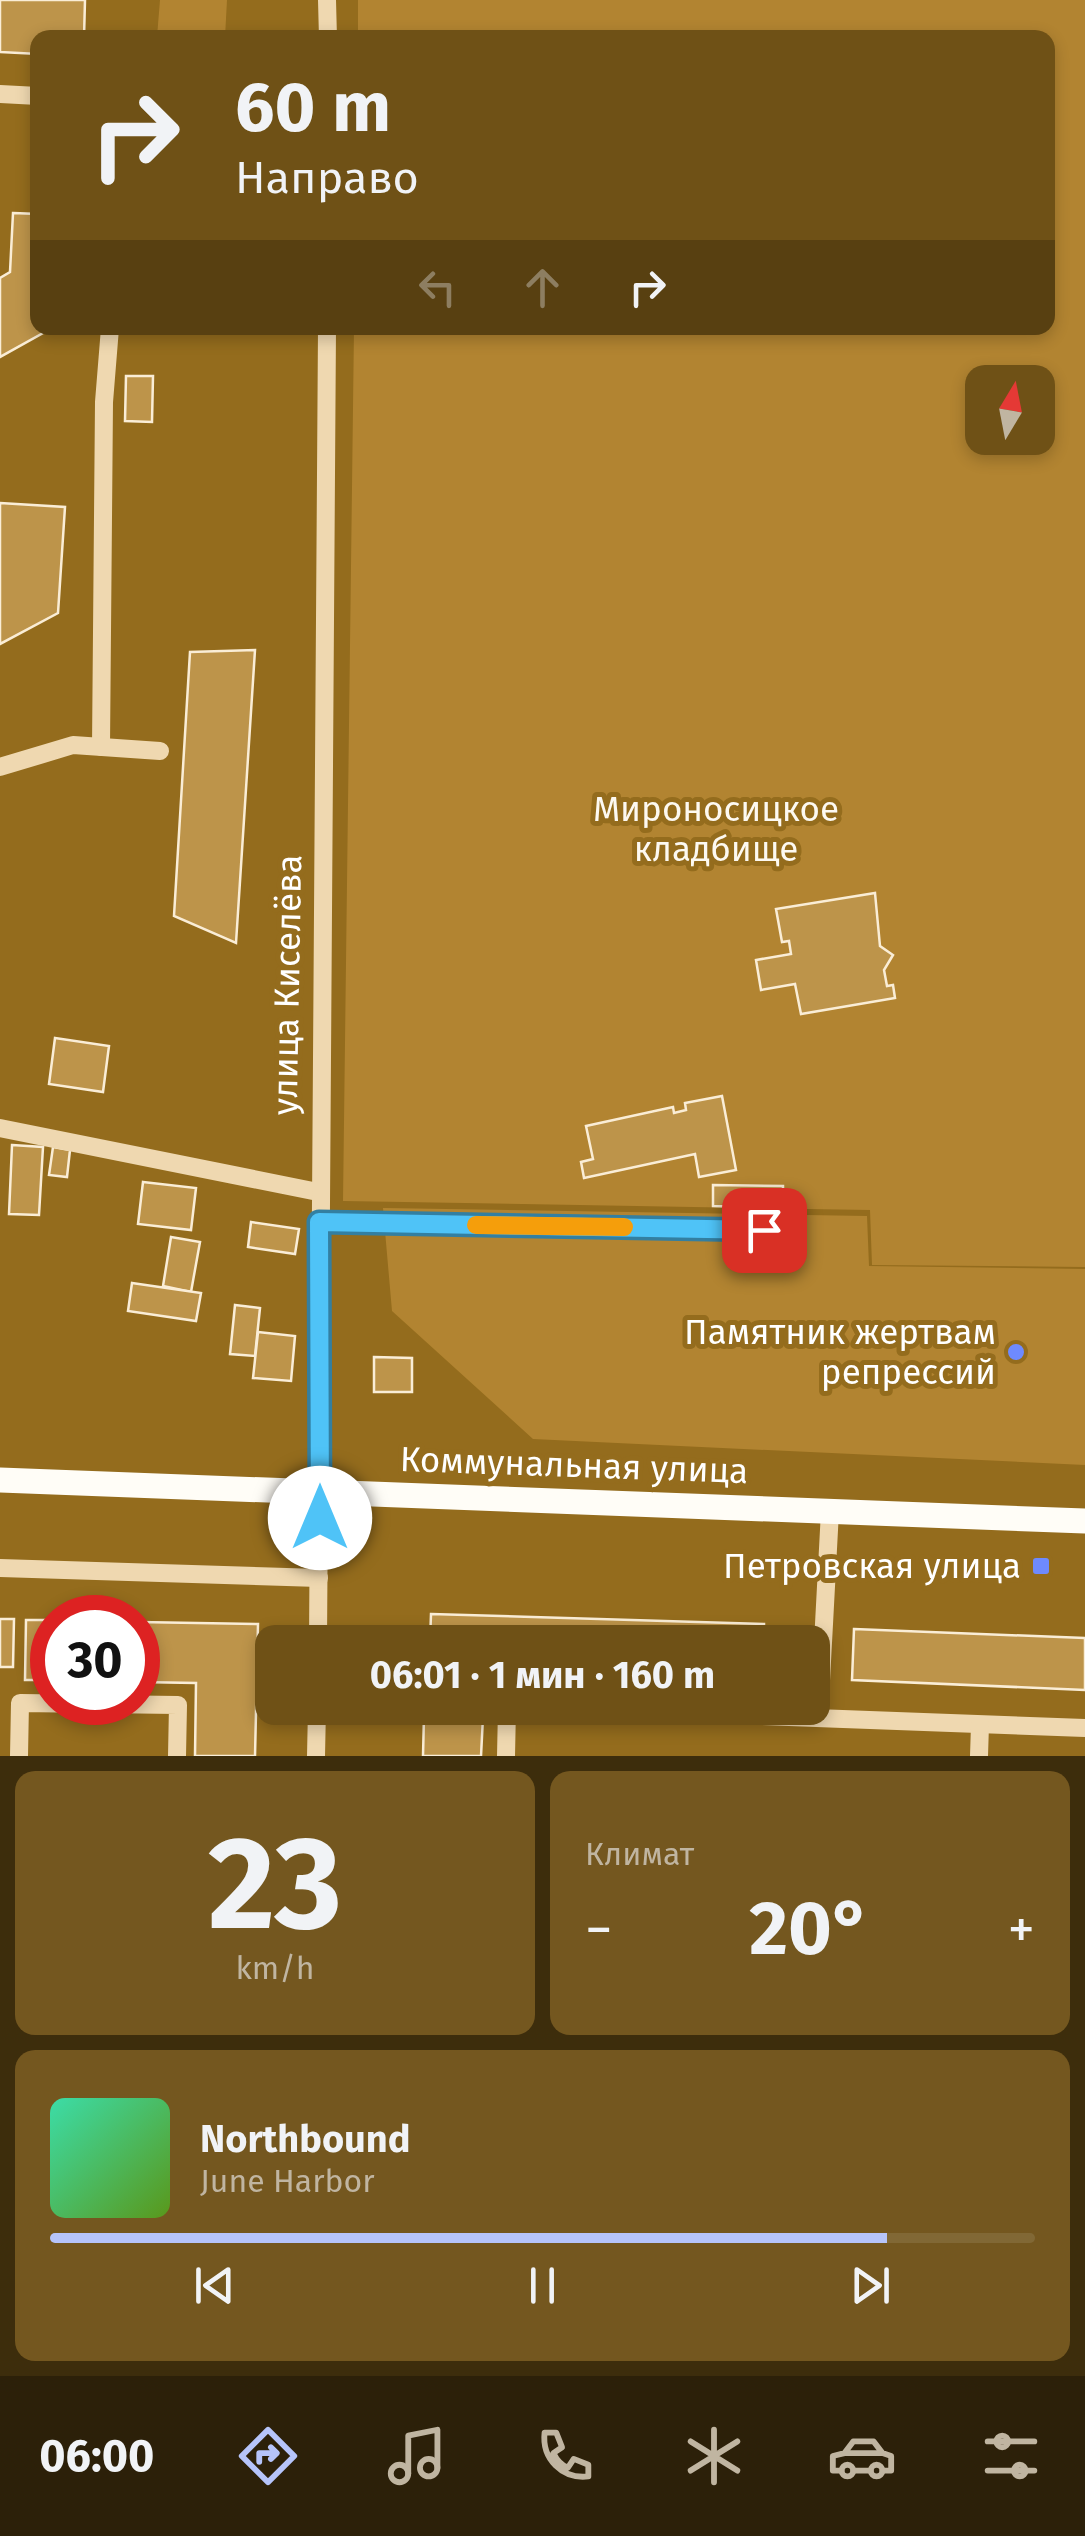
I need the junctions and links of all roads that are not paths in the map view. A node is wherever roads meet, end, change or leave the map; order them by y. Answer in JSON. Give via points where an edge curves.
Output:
{"nodes":[{"id":1,"x":327,"y":0,"type":"edge"},
{"id":2,"x":328,"y":30,"type":"edge"},
{"id":3,"x":0,"y":94,"type":"edge"},
{"id":4,"x":30,"y":96,"type":"edge"},
{"id":5,"x":109,"y":335,"type":"edge"},
{"id":6,"x":327,"y":335,"type":"edge"},
{"id":7,"x":101,"y":747,"type":"junction"},
{"id":8,"x":160,"y":751,"type":"dead end"},
{"id":9,"x":0,"y":767,"type":"edge"},
{"id":10,"x":0,"y":1128,"type":"edge"},
{"id":11,"x":318,"y":1192,"type":"junction"},
{"id":12,"x":319,"y":1222,"type":"junction"},
{"id":13,"x":764,"y":1230,"type":"dead end"},
{"id":14,"x":0,"y":1480,"type":"edge"},
{"id":15,"x":321,"y":1489,"type":"junction"},
{"id":16,"x":830,"y":1511,"type":"junction"},
{"id":17,"x":1085,"y":1521,"type":"edge"},
{"id":18,"x":0,"y":1568,"type":"edge"},
{"id":19,"x":318,"y":1578,"type":"junction"},
{"id":20,"x":318,"y":1625,"type":"edge"},
{"id":21,"x":824,"y":1625,"type":"edge"},
{"id":22,"x":830,"y":1718,"type":"edge"},
{"id":23,"x":980,"y":1724,"type":"junction"},
{"id":24,"x":317,"y":1725,"type":"edge"},
{"id":25,"x":506,"y":1725,"type":"edge"},
{"id":26,"x":1085,"y":1728,"type":"edge"},
{"id":27,"x":18,"y":1756,"type":"edge"},
{"id":28,"x":177,"y":1756,"type":"edge"},
{"id":29,"x":316,"y":1756,"type":"edge"},
{"id":30,"x":506,"y":1756,"type":"edge"},
{"id":31,"x":979,"y":1756,"type":"edge"}],
"edges":[{"from":1,"to":2,"type":"street"},
{"from":3,"to":4,"type":"street"},
{"from":5,"to":7,"type":"street"},
{"from":6,"to":11,"type":"street","name":"улица Киселёва"},
{"from":7,"to":8,"type":"street"},
{"from":7,"to":9,"type":"street","via":[[73,745]]},
{"from":10,"to":11,"type":"street"},
{"from":11,"to":12,"type":"street","name":"улица Киселёва"},
{"from":12,"to":13,"type":"street"},
{"from":12,"to":15,"type":"street","name":"улица Киселёва"},
{"from":14,"to":15,"type":"main road","name":"Коммунальная улица"},
{"from":15,"to":16,"type":"main road","name":"Коммунальная улица"},
{"from":15,"to":19,"type":"street","name":"улица Киселёва"},
{"from":16,"to":17,"type":"main road","name":"Коммунальная улица"},
{"from":16,"to":21,"type":"street"},
{"from":18,"to":19,"type":"street"},
{"from":19,"to":20,"type":"street","name":"улица Киселёва"},
{"from":22,"to":23,"type":"street"},
{"from":23,"to":26,"type":"street"},
{"from":23,"to":31,"type":"street"},
{"from":24,"to":29,"type":"street"},
{"from":25,"to":30,"type":"street"},
{"from":27,"to":28,"type":"street","via":[[20,1703],[178,1706]]}]}
